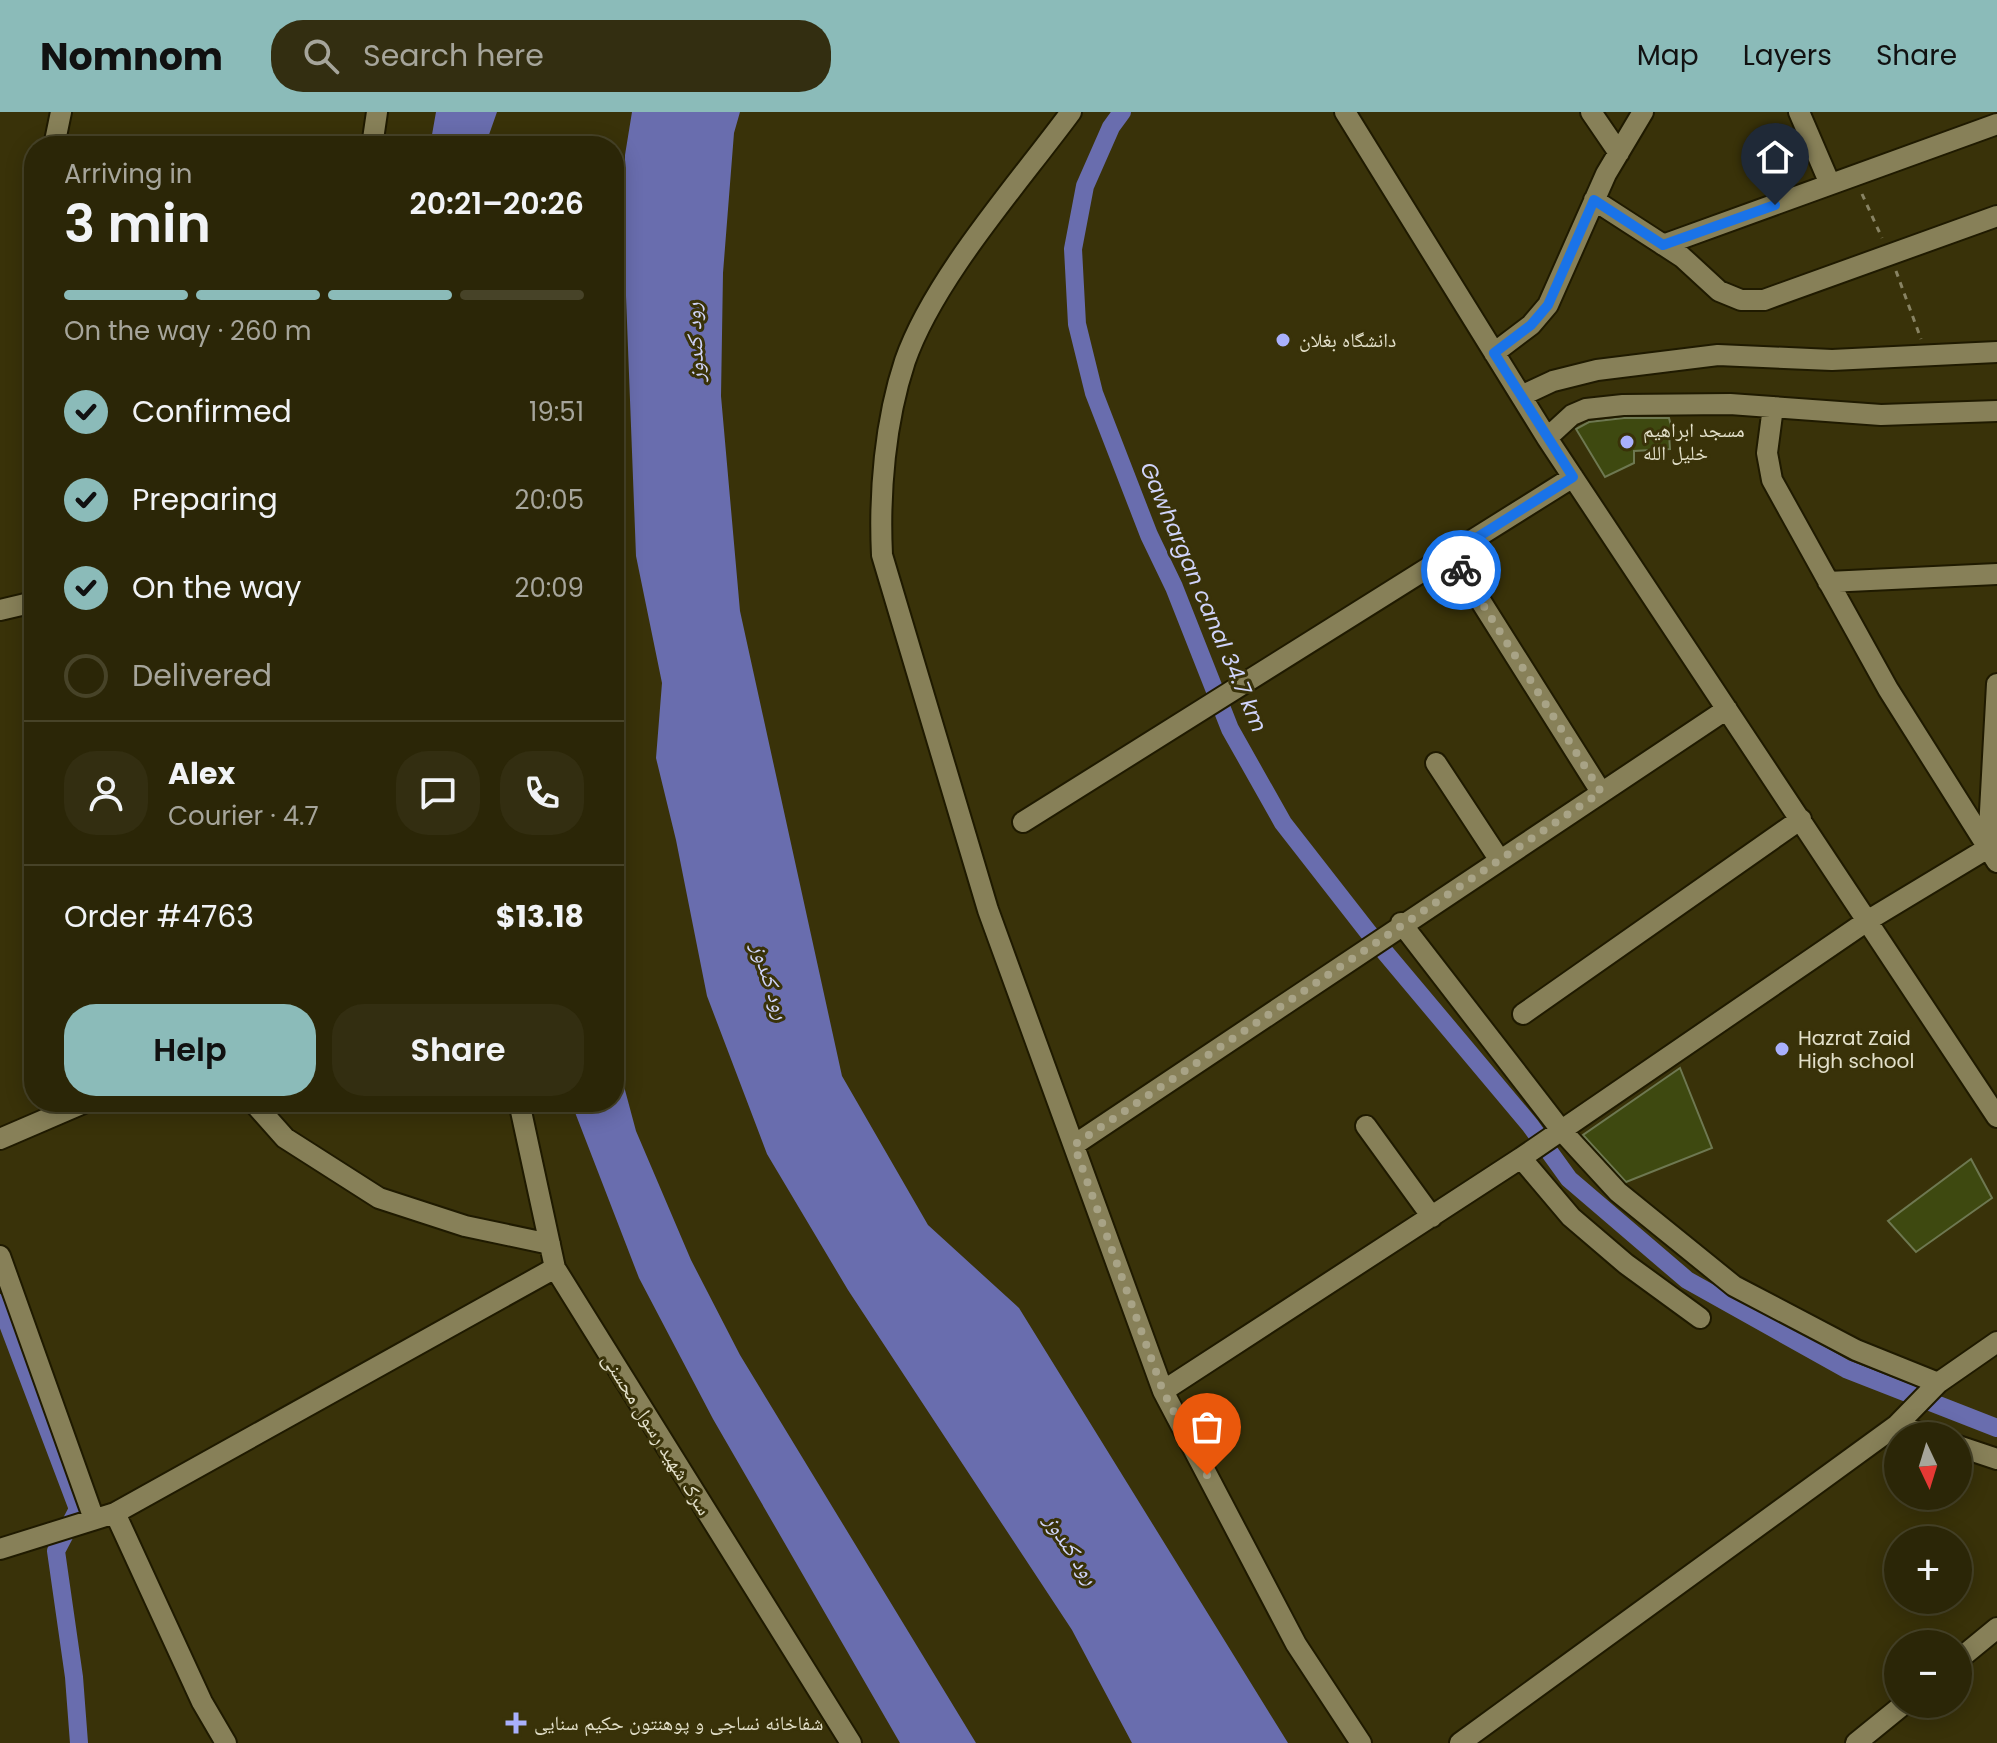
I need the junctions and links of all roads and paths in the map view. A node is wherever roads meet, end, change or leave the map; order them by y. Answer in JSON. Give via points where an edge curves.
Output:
{"nodes":[{"id":1,"x":61,"y":112,"type":"edge"},
{"id":2,"x":377,"y":112,"type":"edge"},
{"id":3,"x":1071,"y":112,"type":"edge"},
{"id":4,"x":1345,"y":112,"type":"edge"},
{"id":5,"x":1591,"y":112,"type":"edge"},
{"id":6,"x":1643,"y":112,"type":"edge"},
{"id":7,"x":1799,"y":112,"type":"edge"},
{"id":8,"x":1997,"y":124,"type":"edge"},
{"id":9,"x":56,"y":136,"type":"edge"},
{"id":10,"x":373,"y":136,"type":"edge"},
{"id":11,"x":1619,"y":153,"type":"junction"},
{"id":12,"x":1854,"y":176,"type":"junction"},
{"id":13,"x":1830,"y":184,"type":"junction"},
{"id":14,"x":1594,"y":200,"type":"junction"},
{"id":15,"x":1997,"y":216,"type":"edge"},
{"id":16,"x":1663,"y":245,"type":"junction"},
{"id":17,"x":1890,"y":255,"type":"junction"},
{"id":18,"x":1997,"y":352,"type":"edge"},
{"id":19,"x":1494,"y":353,"type":"junction"},
{"id":20,"x":1924,"y":355,"type":"junction"},
{"id":21,"x":1521,"y":396,"type":"junction"},
{"id":22,"x":1773,"y":407,"type":"junction"},
{"id":23,"x":1997,"y":411,"type":"edge"},
{"id":24,"x":1547,"y":438,"type":"junction"},
{"id":25,"x":1573,"y":477,"type":"junction"},
{"id":26,"x":1451,"y":554,"type":"junction"},
{"id":27,"x":1997,"y":574,"type":"edge"},
{"id":28,"x":1828,"y":582,"type":"junction"},
{"id":29,"x":24,"y":604,"type":"edge"},
{"id":30,"x":0,"y":610,"type":"edge"},
{"id":31,"x":1997,"y":684,"type":"edge"},
{"id":32,"x":1727,"y":709,"type":"junction"},
{"id":33,"x":1436,"y":763,"type":"dead end"},
{"id":34,"x":1601,"y":792,"type":"junction"},
{"id":35,"x":1801,"y":819,"type":"junction"},
{"id":36,"x":1023,"y":822,"type":"dead end"},
{"id":37,"x":1994,"y":852,"type":"edge"},
{"id":38,"x":1499,"y":859,"type":"junction"},
{"id":39,"x":1867,"y":921,"type":"junction"},
{"id":40,"x":1401,"y":923,"type":"junction"},
{"id":41,"x":1523,"y":1014,"type":"dead end"},
{"id":42,"x":63,"y":1112,"type":"edge"},
{"id":43,"x":262,"y":1112,"type":"edge"},
{"id":44,"x":521,"y":1112,"type":"edge"},
{"id":45,"x":1997,"y":1117,"type":"edge"},
{"id":46,"x":1366,"y":1126,"type":"dead end"},
{"id":47,"x":1561,"y":1130,"type":"junction"},
{"id":48,"x":0,"y":1139,"type":"edge"},
{"id":49,"x":1074,"y":1145,"type":"junction"},
{"id":50,"x":1521,"y":1158,"type":"junction"},
{"id":51,"x":1432,"y":1217,"type":"junction"},
{"id":52,"x":550,"y":1244,"type":"junction"},
{"id":53,"x":0,"y":1256,"type":"edge"},
{"id":54,"x":555,"y":1268,"type":"junction"},
{"id":55,"x":1700,"y":1318,"type":"dead end"},
{"id":56,"x":1997,"y":1342,"type":"edge"},
{"id":57,"x":1938,"y":1383,"type":"junction"},
{"id":58,"x":1163,"y":1391,"type":"junction"},
{"id":59,"x":1900,"y":1422,"type":"edge"},
{"id":60,"x":1884,"y":1434,"type":"edge"},
{"id":61,"x":1972,"y":1451,"type":"edge"},
{"id":62,"x":1997,"y":1459,"type":"edge"},
{"id":63,"x":115,"y":1513,"type":"junction"},
{"id":64,"x":94,"y":1519,"type":"junction"},
{"id":65,"x":0,"y":1549,"type":"edge"},
{"id":66,"x":1997,"y":1628,"type":"edge"},
{"id":67,"x":1972,"y":1649,"type":"edge"},
{"id":68,"x":1887,"y":1718,"type":"edge"},
{"id":69,"x":226,"y":1743,"type":"edge"},
{"id":70,"x":851,"y":1743,"type":"edge"},
{"id":71,"x":1361,"y":1743,"type":"edge"},
{"id":72,"x":1460,"y":1743,"type":"edge"},
{"id":73,"x":1856,"y":1743,"type":"edge"}],
"edges":[{"from":1,"to":9,"type":"street"},
{"from":2,"to":10,"type":"street"},
{"from":3,"to":49,"type":"street","via":[[950,274],[924,318],[905,362],[883,463],[880,509],[882,555],[921,691],[988,910]]},
{"from":4,"to":19,"type":"street"},
{"from":5,"to":11,"type":"street"},
{"from":6,"to":11,"type":"street"},
{"from":7,"to":13,"type":"street"},
{"from":8,"to":12,"type":"street"},
{"from":11,"to":14,"type":"street"},
{"from":12,"to":13,"type":"street"},
{"from":12,"to":17,"type":"path"},
{"from":13,"to":16,"type":"street"},
{"from":14,"to":16,"type":"street"},
{"from":14,"to":19,"type":"street","via":[[1548,305]]},
{"from":15,"to":17,"type":"street"},
{"from":16,"to":17,"type":"street","via":[[1719,291],[1741,300],[1764,300]]},
{"from":17,"to":20,"type":"path","via":[[1918,324]]},
{"from":18,"to":20,"type":"street"},
{"from":19,"to":21,"type":"street"},
{"from":20,"to":21,"type":"street","via":[[1832,360],[1718,355],[1597,370]]},
{"from":21,"to":24,"type":"street"},
{"from":22,"to":23,"type":"street","via":[[1881,415]]},
{"from":22,"to":24,"type":"street","via":[[1586,409]]},
{"from":22,"to":28,"type":"street","via":[[1767,453],[1772,480]]},
{"from":24,"to":25,"type":"street"},
{"from":25,"to":26,"type":"street"},
{"from":25,"to":32,"type":"street"},
{"from":26,"to":34,"type":"street"},
{"from":26,"to":36,"type":"street"},
{"from":27,"to":28,"type":"street"},
{"from":28,"to":37,"type":"street","via":[[1888,689]]},
{"from":29,"to":30,"type":"street"},
{"from":31,"to":37,"type":"street"},
{"from":32,"to":34,"type":"street"},
{"from":32,"to":35,"type":"street"},
{"from":33,"to":38,"type":"street"},
{"from":34,"to":38,"type":"street"},
{"from":35,"to":39,"type":"street"},
{"from":35,"to":41,"type":"street"},
{"from":37,"to":39,"type":"street"},
{"from":38,"to":40,"type":"street"},
{"from":39,"to":45,"type":"street"},
{"from":39,"to":47,"type":"street"},
{"from":40,"to":47,"type":"street"},
{"from":40,"to":49,"type":"street"},
{"from":42,"to":48,"type":"street"},
{"from":43,"to":52,"type":"street","via":[[285,1138],[379,1198],[465,1226]]},
{"from":44,"to":52,"type":"street","name":"سرک شهید رسول محسنی"},
{"from":46,"to":51,"type":"street"},
{"from":47,"to":50,"type":"street"},
{"from":47,"to":57,"type":"street","via":[[1618,1192],[1734,1286],[1856,1350]]},
{"from":49,"to":58,"type":"street"},
{"from":50,"to":51,"type":"street"},
{"from":50,"to":55,"type":"street","via":[[1571,1217]]},
{"from":51,"to":58,"type":"street"},
{"from":52,"to":54,"type":"street","name":"سرک شهید رسول محسنی"},
{"from":53,"to":64,"type":"street"},
{"from":54,"to":63,"type":"street"},
{"from":54,"to":70,"type":"street","name":"سرک شهید رسول محسنی"},
{"from":56,"to":57,"type":"street"},
{"from":57,"to":59,"type":"street"},
{"from":58,"to":71,"type":"street","via":[[1296,1644]]},
{"from":60,"to":72,"type":"street"},
{"from":61,"to":62,"type":"street"},
{"from":63,"to":64,"type":"street"},
{"from":63,"to":69,"type":"street"},
{"from":64,"to":65,"type":"street"},
{"from":66,"to":67,"type":"street"},
{"from":68,"to":73,"type":"street"}]}
